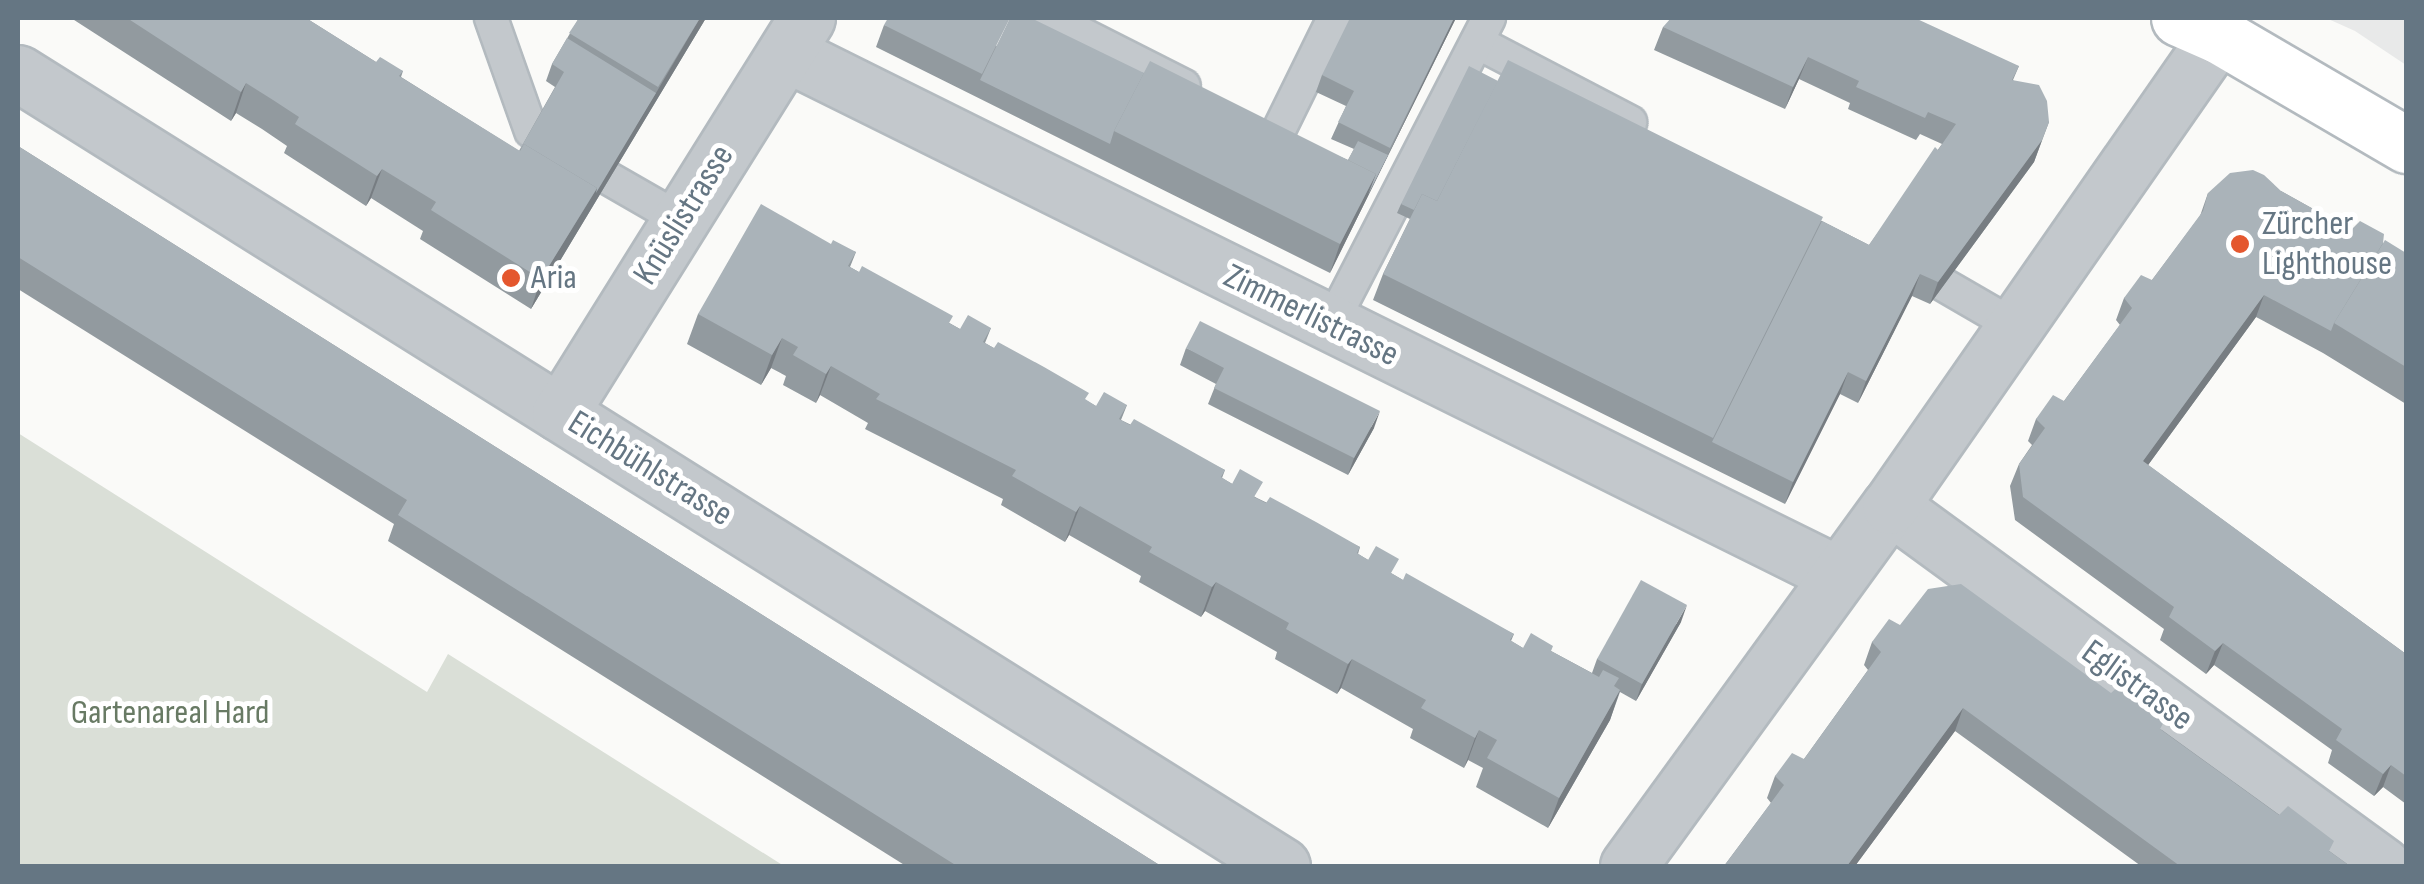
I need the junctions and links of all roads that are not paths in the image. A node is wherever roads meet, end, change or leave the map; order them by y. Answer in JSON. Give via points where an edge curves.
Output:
{"nodes":[{"id":1,"x":491,"y":18,"type":"edge"},
{"id":2,"x":1050,"y":18,"type":"edge"},
{"id":3,"x":1334,"y":18,"type":"edge"},
{"id":4,"x":2199,"y":26,"type":"edge"},
{"id":5,"x":1483,"y":30,"type":"edge"},
{"id":6,"x":797,"y":36,"type":"edge"},
{"id":7,"x":18,"y":73,"type":"edge"},
{"id":8,"x":1207,"y":98,"type":"edge"},
{"id":9,"x":1242,"y":116,"type":"edge"},
{"id":10,"x":531,"y":131,"type":"edge"},
{"id":11,"x":1277,"y":134,"type":"junction"},
{"id":12,"x":1666,"y":142,"type":"edge"},
{"id":13,"x":2406,"y":145,"type":"edge"},
{"id":14,"x":1310,"y":150,"type":"edge"},
{"id":15,"x":608,"y":178,"type":"edge"},
{"id":16,"x":681,"y":220,"type":"junction"},
{"id":17,"x":1944,"y":285,"type":"edge"},
{"id":18,"x":2013,"y":325,"type":"junction"},
{"id":19,"x":1330,"y":326,"type":"junction"},
{"id":20,"x":560,"y":412,"type":"junction"},
{"id":21,"x":1890,"y":506,"type":"junction"},
{"id":22,"x":1838,"y":574,"type":"junction"},
{"id":23,"x":1282,"y":866,"type":"edge"},
{"id":24,"x":1628,"y":866,"type":"edge"},
{"id":25,"x":2383,"y":866,"type":"edge"}],
"edges":[{"from":1,"to":10,"type":"lane"},
{"from":2,"to":8,"type":"lane"},
{"from":3,"to":11,"type":"lane"},
{"from":4,"to":13,"type":"street"},
{"from":4,"to":18,"type":"street"},
{"from":5,"to":12,"type":"lane"},
{"from":5,"to":19,"type":"lane","via":[[1386,190]]},
{"from":6,"to":16,"type":"street","name":"Knüslistrasse"},
{"from":6,"to":19,"type":"street","name":"Zimmerlistrasse"},
{"from":7,"to":20,"type":"street","name":"Eichbühlstrasse"},
{"from":9,"to":11,"type":"lane"},
{"from":11,"to":14,"type":"lane"},
{"from":15,"to":16,"type":"lane"},
{"from":16,"to":20,"type":"street","name":"Knüslistrasse"},
{"from":17,"to":18,"type":"lane"},
{"from":18,"to":21,"type":"street"},
{"from":19,"to":22,"type":"street","name":"Zimmerlistrasse"},
{"from":20,"to":23,"type":"street","name":"Eichbühlstrasse"},
{"from":21,"to":22,"type":"street"},
{"from":21,"to":25,"type":"street","name":"Eglistrasse"},
{"from":22,"to":24,"type":"street"}]}
